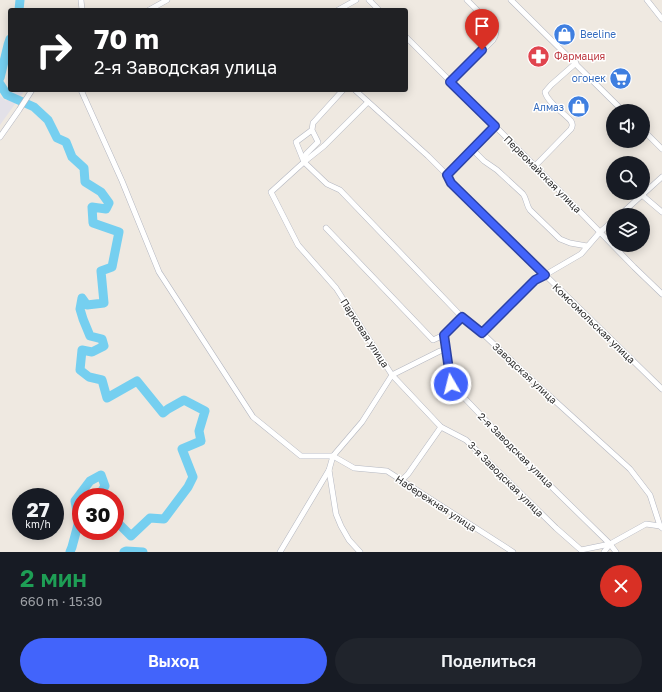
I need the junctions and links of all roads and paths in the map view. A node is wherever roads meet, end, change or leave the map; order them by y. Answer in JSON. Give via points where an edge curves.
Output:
{"nodes":[{"id":1,"x":167,"y":0,"type":"edge"},
{"id":2,"x":356,"y":0,"type":"edge"},
{"id":3,"x":369,"y":0,"type":"edge"},
{"id":4,"x":467,"y":0,"type":"edge"},
{"id":5,"x":511,"y":0,"type":"edge"},
{"id":6,"x":647,"y":0,"type":"edge"},
{"id":7,"x":153,"y":8,"type":"edge"},
{"id":8,"x":342,"y":8,"type":"edge"},
{"id":9,"x":377,"y":8,"type":"edge"},
{"id":10,"x":662,"y":19,"type":"edge"},
{"id":11,"x":408,"y":39,"type":"edge"},
{"id":12,"x":576,"y":63,"type":"junction"},
{"id":13,"x":450,"y":82,"type":"junction"},
{"id":14,"x":30,"y":92,"type":"edge"},
{"id":15,"x":82,"y":92,"type":"edge"},
{"id":16,"x":341,"y":92,"type":"edge"},
{"id":17,"x":357,"y":92,"type":"edge"},
{"id":18,"x":368,"y":102,"type":"junction"},
{"id":19,"x":617,"y":104,"type":"edge"},
{"id":20,"x":495,"y":126,"type":"junction"},
{"id":21,"x":312,"y":130,"type":"junction"},
{"id":22,"x":0,"y":137,"type":"edge"},
{"id":23,"x":650,"y":137,"type":"edge"},
{"id":24,"x":472,"y":149,"type":"junction"},
{"id":25,"x":662,"y":149,"type":"edge"},
{"id":26,"x":304,"y":162,"type":"junction"},
{"id":27,"x":535,"y":166,"type":"junction"},
{"id":28,"x":447,"y":175,"type":"junction"},
{"id":29,"x":662,"y":177,"type":"edge"},
{"id":30,"x":650,"y":188,"type":"edge"},
{"id":31,"x":636,"y":200,"type":"edge"},
{"id":32,"x":648,"y":200,"type":"edge"},
{"id":33,"x":628,"y":208,"type":"edge"},
{"id":34,"x":662,"y":212,"type":"edge"},
{"id":35,"x":606,"y":227,"type":"edge"},
{"id":36,"x":326,"y":228,"type":"dead end"},
{"id":37,"x":600,"y":232,"type":"junction"},
{"id":38,"x":587,"y":246,"type":"junction"},
{"id":39,"x":545,"y":275,"type":"junction"},
{"id":40,"x":662,"y":294,"type":"edge"},
{"id":41,"x":462,"y":317,"type":"junction"},
{"id":42,"x":482,"y":333,"type":"junction"},
{"id":43,"x":444,"y":335,"type":"junction"},
{"id":44,"x":446,"y":349,"type":"junction"},
{"id":45,"x":392,"y":375,"type":"junction"},
{"id":46,"x":662,"y":389,"type":"edge"},
{"id":47,"x":441,"y":427,"type":"junction"},
{"id":48,"x":333,"y":456,"type":"junction"},
{"id":49,"x":329,"y":470,"type":"junction"},
{"id":50,"x":401,"y":481,"type":"junction"},
{"id":51,"x":661,"y":527,"type":"edge"},
{"id":52,"x":610,"y":544,"type":"junction"},
{"id":53,"x":280,"y":552,"type":"edge"},
{"id":54,"x":360,"y":552,"type":"edge"},
{"id":55,"x":513,"y":552,"type":"edge"},
{"id":56,"x":604,"y":552,"type":"edge"},
{"id":57,"x":616,"y":552,"type":"edge"}],
"edges":[{"from":1,"to":7,"type":"street"},
{"from":2,"to":8,"type":"street"},
{"from":3,"to":9,"type":"street"},
{"from":4,"to":13,"type":"street","via":[[495,28],[495,37]]},
{"from":5,"to":12,"type":"street"},
{"from":6,"to":10,"type":"street"},
{"from":11,"to":13,"type":"street","name":"Первомайская улица"},
{"from":12,"to":19,"type":"street"},
{"from":12,"to":27,"type":"street","via":[[545,92],[549,100],[571,121],[571,129]]},
{"from":13,"to":20,"type":"street","name":"Первомайская улица"},
{"from":14,"to":22,"type":"street"},
{"from":15,"to":48,"type":"street","via":[[159,272],[253,417],[301,456]]},
{"from":16,"to":21,"type":"street","via":[[312,123]]},
{"from":17,"to":18,"type":"street","name":"Комсомольская улица"},
{"from":18,"to":26,"type":"street","via":[[324,146]]},
{"from":18,"to":28,"type":"street","name":"Комсомольская улица"},
{"from":20,"to":24,"type":"street"},
{"from":20,"to":27,"type":"street","name":"Первомайская улица"},
{"from":21,"to":26,"type":"street","via":[[318,142],[306,154]]},
{"from":21,"to":26,"type":"street","via":[[296,142]]},
{"from":23,"to":25,"type":"street"},
{"from":24,"to":28,"type":"street"},
{"from":24,"to":38,"type":"street","via":[[525,196],[530,210],[560,239]]},
{"from":26,"to":41,"type":"street","name":"Заводская улица","via":[[327,184],[340,190]]},
{"from":26,"to":45,"type":"street","name":"Парковая улица","via":[[271,192],[298,245],[336,288]]},
{"from":27,"to":37,"type":"street","name":"Первомайская улица"},
{"from":28,"to":39,"type":"street","name":"Комсомольская улица","via":[[451,183]]},
{"from":29,"to":30,"type":"street"},
{"from":31,"to":33,"type":"street"},
{"from":32,"to":34,"type":"street"},
{"from":35,"to":37,"type":"street"},
{"from":36,"to":43,"type":"street","via":[[434,340]]},
{"from":37,"to":38,"type":"street"},
{"from":37,"to":40,"type":"street","name":"Первомайская улица"},
{"from":38,"to":39,"type":"street","via":[[581,254]]},
{"from":39,"to":42,"type":"street","via":[[535,280]]},
{"from":39,"to":46,"type":"street","name":"Комсомольская улица"},
{"from":41,"to":42,"type":"street","name":"Заводская улица"},
{"from":41,"to":43,"type":"street"},
{"from":42,"to":51,"type":"street","name":"Заводская улица","via":[[630,469],[650,495]]},
{"from":43,"to":44,"type":"street","name":"2-я Заводская улица"},
{"from":44,"to":45,"type":"street"},
{"from":44,"to":52,"type":"street","name":"2-я Заводская улица","via":[[451,384]]},
{"from":45,"to":47,"type":"street","name":"3-я Заводская улица"},
{"from":45,"to":48,"type":"street","name":"Парковая улица","via":[[362,422]]},
{"from":47,"to":50,"type":"street"},
{"from":47,"to":52,"type":"street","name":"3-я Заводская улица","via":[[466,440],[582,550]]},
{"from":48,"to":49,"type":"street","name":"Парковая улица"},
{"from":48,"to":50,"type":"street","name":"Набережная улица","via":[[354,468],[387,471]]},
{"from":49,"to":53,"type":"street"},
{"from":49,"to":54,"type":"street","name":"Парковая улица","via":[[336,514],[349,540]]},
{"from":50,"to":55,"type":"street","name":"Набережная улица"},
{"from":51,"to":52,"type":"street","via":[[646,524]]},
{"from":52,"to":56,"type":"street"},
{"from":52,"to":57,"type":"street","name":"2-я Заводская улица"}]}
